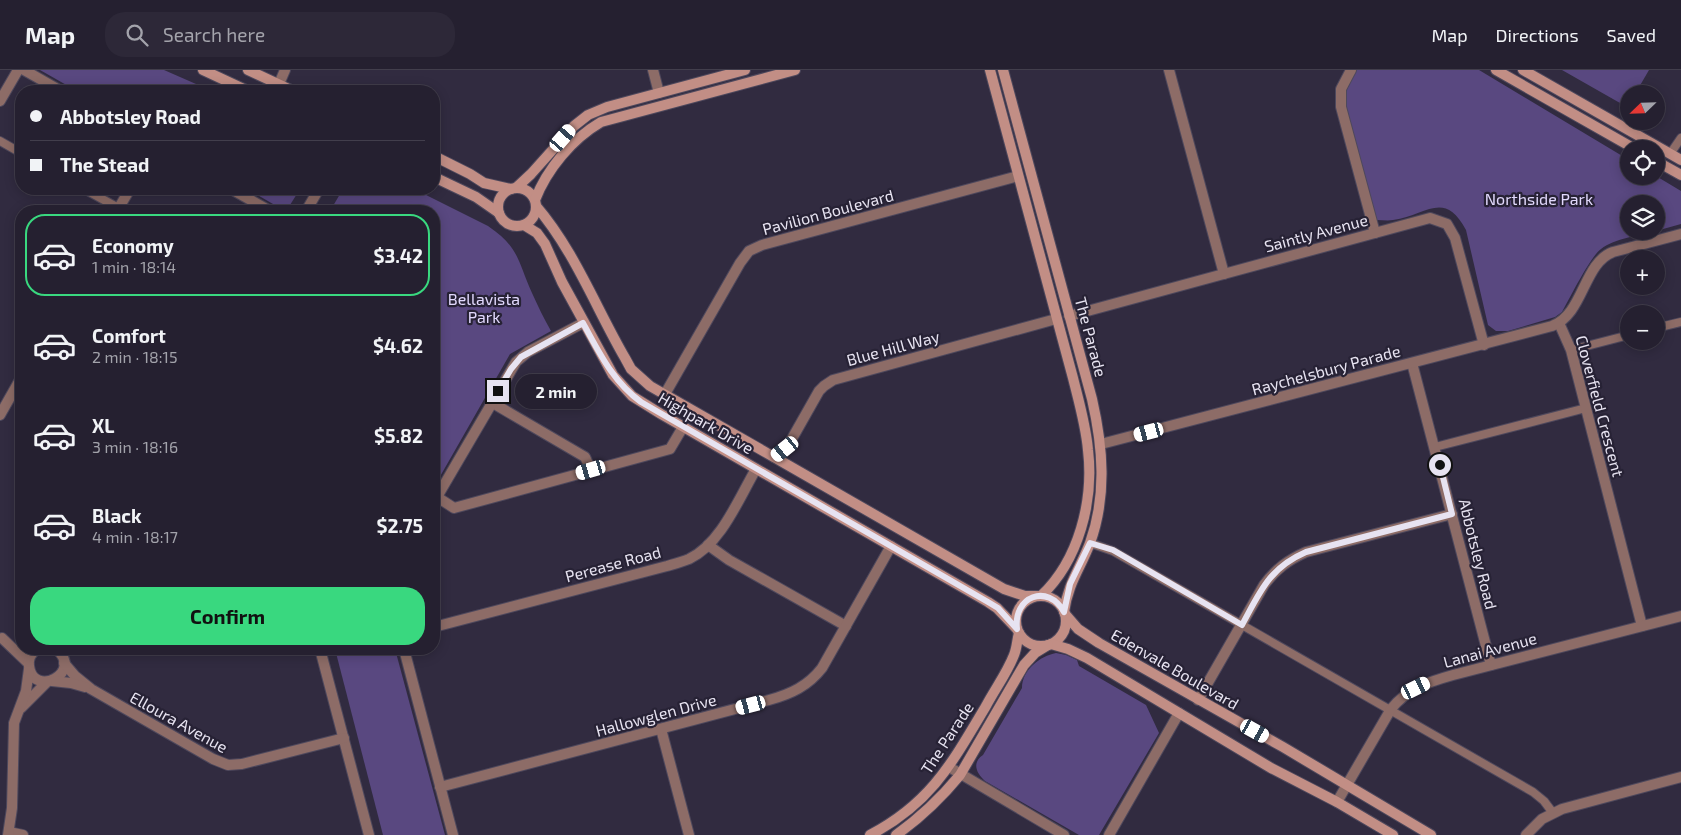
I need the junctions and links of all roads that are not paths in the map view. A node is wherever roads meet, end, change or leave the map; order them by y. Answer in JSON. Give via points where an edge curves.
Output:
{"nodes":[{"id":1,"x":18,"y":70,"type":"edge"},
{"id":2,"x":24,"y":70,"type":"edge"},
{"id":3,"x":203,"y":70,"type":"edge"},
{"id":4,"x":248,"y":70,"type":"edge"},
{"id":5,"x":286,"y":70,"type":"edge"},
{"id":6,"x":653,"y":70,"type":"edge"},
{"id":7,"x":744,"y":70,"type":"edge"},
{"id":8,"x":795,"y":70,"type":"edge"},
{"id":9,"x":990,"y":70,"type":"edge"},
{"id":10,"x":1003,"y":70,"type":"edge"},
{"id":11,"x":1169,"y":70,"type":"edge"},
{"id":12,"x":1351,"y":70,"type":"edge"},
{"id":13,"x":1496,"y":70,"type":"edge"},
{"id":14,"x":1523,"y":70,"type":"edge"},
{"id":15,"x":50,"y":85,"type":"edge"},
{"id":16,"x":235,"y":85,"type":"edge"},
{"id":17,"x":272,"y":85,"type":"edge"},
{"id":18,"x":278,"y":85,"type":"edge"},
{"id":19,"x":659,"y":93,"type":"junction"},
{"id":20,"x":0,"y":101,"type":"edge"},
{"id":21,"x":662,"y":106,"type":"junction"},
{"id":22,"x":1681,"y":138,"type":"edge"},
{"id":23,"x":1620,"y":140,"type":"edge"},
{"id":24,"x":0,"y":141,"type":"edge"},
{"id":25,"x":15,"y":150,"type":"edge"},
{"id":26,"x":1670,"y":154,"type":"junction"},
{"id":27,"x":440,"y":159,"type":"edge"},
{"id":28,"x":1681,"y":160,"type":"edge"},
{"id":29,"x":1665,"y":166,"type":"edge"},
{"id":30,"x":1031,"y":172,"type":"junction"},
{"id":31,"x":1681,"y":175,"type":"edge"},
{"id":32,"x":1018,"y":176,"type":"junction"},
{"id":33,"x":440,"y":180,"type":"edge"},
{"id":34,"x":514,"y":188,"type":"junction"},
{"id":35,"x":94,"y":195,"type":"edge"},
{"id":36,"x":242,"y":195,"type":"edge"},
{"id":37,"x":536,"y":203,"type":"junction"},
{"id":38,"x":111,"y":205,"type":"edge"},
{"id":39,"x":259,"y":205,"type":"edge"},
{"id":40,"x":499,"y":213,"type":"junction"},
{"id":41,"x":524,"y":225,"type":"junction"},
{"id":42,"x":1375,"y":233,"type":"junction"},
{"id":43,"x":1681,"y":234,"type":"edge"},
{"id":44,"x":1224,"y":274,"type":"junction"},
{"id":45,"x":1070,"y":316,"type":"junction"},
{"id":46,"x":1056,"y":319,"type":"junction"},
{"id":47,"x":1681,"y":322,"type":"edge"},
{"id":48,"x":583,"y":323,"type":"junction"},
{"id":49,"x":1559,"y":323,"type":"junction"},
{"id":50,"x":1665,"y":326,"type":"edge"},
{"id":51,"x":1620,"y":337,"type":"edge"},
{"id":52,"x":1484,"y":345,"type":"junction"},
{"id":53,"x":1571,"y":350,"type":"junction"},
{"id":54,"x":1412,"y":363,"type":"junction"},
{"id":55,"x":15,"y":389,"type":"edge"},
{"id":56,"x":665,"y":394,"type":"junction"},
{"id":57,"x":491,"y":402,"type":"junction"},
{"id":58,"x":1586,"y":408,"type":"junction"},
{"id":59,"x":0,"y":415,"type":"edge"},
{"id":60,"x":683,"y":427,"type":"junction"},
{"id":61,"x":1101,"y":444,"type":"junction"},
{"id":62,"x":1435,"y":446,"type":"junction"},
{"id":63,"x":774,"y":457,"type":"junction"},
{"id":64,"x":756,"y":469,"type":"junction"},
{"id":65,"x":591,"y":470,"type":"junction"},
{"id":66,"x":440,"y":491,"type":"edge"},
{"id":67,"x":440,"y":502,"type":"edge"},
{"id":68,"x":1452,"y":514,"type":"junction"},
{"id":69,"x":1090,"y":543,"type":"junction"},
{"id":70,"x":708,"y":545,"type":"junction"},
{"id":71,"x":891,"y":546,"type":"junction"},
{"id":72,"x":1039,"y":596,"type":"junction"},
{"id":73,"x":1065,"y":613,"type":"junction"},
{"id":74,"x":1681,"y":616,"type":"edge"},
{"id":75,"x":440,"y":625,"type":"edge"},
{"id":76,"x":1242,"y":625,"type":"junction"},
{"id":77,"x":846,"y":626,"type":"junction"},
{"id":78,"x":1642,"y":626,"type":"junction"},
{"id":79,"x":1018,"y":631,"type":"junction"},
{"id":80,"x":1,"y":638,"type":"edge"},
{"id":81,"x":15,"y":643,"type":"edge"},
{"id":82,"x":1050,"y":645,"type":"junction"},
{"id":83,"x":15,"y":652,"type":"edge"},
{"id":84,"x":18,"y":655,"type":"edge"},
{"id":85,"x":32,"y":655,"type":"edge"},
{"id":86,"x":322,"y":655,"type":"edge"},
{"id":87,"x":406,"y":655,"type":"edge"},
{"id":88,"x":64,"y":656,"type":"edge"},
{"id":89,"x":1491,"y":665,"type":"junction"},
{"id":90,"x":29,"y":666,"type":"junction"},
{"id":91,"x":49,"y":681,"type":"junction"},
{"id":92,"x":91,"y":689,"type":"junction"},
{"id":93,"x":1198,"y":700,"type":"junction"},
{"id":94,"x":1391,"y":709,"type":"junction"},
{"id":95,"x":19,"y":710,"type":"junction"},
{"id":96,"x":1179,"y":713,"type":"junction"},
{"id":97,"x":661,"y":729,"type":"junction"},
{"id":98,"x":344,"y":738,"type":"junction"},
{"id":99,"x":949,"y":767,"type":"junction"},
{"id":100,"x":960,"y":775,"type":"junction"},
{"id":101,"x":1681,"y":777,"type":"edge"},
{"id":102,"x":440,"y":786,"type":"junction"},
{"id":103,"x":1346,"y":786,"type":"junction"},
{"id":104,"x":1337,"y":802,"type":"junction"},
{"id":105,"x":1552,"y":813,"type":"junction"},
{"id":106,"x":9,"y":833,"type":"edge"},
{"id":107,"x":23,"y":835,"type":"edge"},
{"id":108,"x":369,"y":835,"type":"edge"},
{"id":109,"x":452,"y":835,"type":"edge"},
{"id":110,"x":689,"y":835,"type":"edge"},
{"id":111,"x":870,"y":835,"type":"edge"},
{"id":112,"x":896,"y":835,"type":"edge"},
{"id":113,"x":1064,"y":835,"type":"edge"},
{"id":114,"x":1109,"y":835,"type":"edge"},
{"id":115,"x":1393,"y":835,"type":"edge"},
{"id":116,"x":1431,"y":835,"type":"edge"},
{"id":117,"x":1526,"y":835,"type":"edge"}],
"edges":[{"from":1,"to":20,"type":"street"},
{"from":2,"to":15,"type":"street"},
{"from":3,"to":16,"type":"street"},
{"from":4,"to":17,"type":"street"},
{"from":5,"to":18,"type":"street"},
{"from":6,"to":19,"type":"street"},
{"from":7,"to":19,"type":"street"},
{"from":8,"to":21,"type":"street"},
{"from":9,"to":32,"type":"street","name":"The Parade"},
{"from":10,"to":30,"type":"street","name":"The Parade"},
{"from":11,"to":44,"type":"street"},
{"from":12,"to":42,"type":"street","via":[[1341,89],[1341,107]]},
{"from":13,"to":23,"type":"street"},
{"from":14,"to":26,"type":"street"},
{"from":19,"to":21,"type":"street"},
{"from":19,"to":34,"type":"street","via":[[588,115]]},
{"from":21,"to":37,"type":"street","via":[[601,122],[591,128],[548,174]]},
{"from":22,"to":26,"type":"lane"},
{"from":24,"to":25,"type":"lane"},
{"from":26,"to":28,"type":"street"},
{"from":27,"to":34,"type":"street","via":[[484,183]]},
{"from":29,"to":31,"type":"street"},
{"from":30,"to":32,"type":"street"},
{"from":30,"to":45,"type":"street","name":"The Parade"},
{"from":32,"to":46,"type":"street","name":"The Parade"},
{"from":32,"to":56,"type":"street","name":"Pavilion Boulevard","via":[[749,251]]},
{"from":33,"to":40,"type":"street","via":[[476,196]]},
{"from":34,"to":37,"type":"street","via":[[528,191]]},
{"from":34,"to":40,"type":"street","via":[[502,196]]},
{"from":35,"to":38,"type":"lane"},
{"from":36,"to":39,"type":"street"},
{"from":37,"to":41,"type":"street","via":[[533,217]]},
{"from":37,"to":56,"type":"street","name":"Highpark Drive","via":[[562,242],[628,364],[640,377]]},
{"from":40,"to":41,"type":"street","via":[[512,225]]},
{"from":41,"to":48,"type":"street","name":"Highpark Drive","via":[[546,244]]},
{"from":42,"to":44,"type":"street","name":"Saintly Avenue"},
{"from":42,"to":52,"type":"street","name":"Saintly Avenue","via":[[1430,218],[1447,224],[1457,244]]},
{"from":43,"to":49,"type":"street","name":"Cloverfield Crescent","via":[[1604,256],[1569,314]]},
{"from":44,"to":45,"type":"street","name":"Saintly Avenue"},
{"from":45,"to":61,"type":"street","name":"The Parade"},
{"from":46,"to":63,"type":"street","name":"Blue Hill Way","via":[[833,380],[819,391],[789,444]]},
{"from":46,"to":72,"type":"street","name":"The Parade","via":[[1086,433],[1089,479],[1076,542],[1060,576]]},
{"from":47,"to":50,"type":"lane"},
{"from":48,"to":57,"type":"street","via":[[521,357]]},
{"from":48,"to":60,"type":"street","name":"Highpark Drive","via":[[622,386],[641,402]]},
{"from":49,"to":52,"type":"street","name":"Raychelsbury Parade"},
{"from":49,"to":53,"type":"street","name":"Cloverfield Crescent"},
{"from":51,"to":53,"type":"lane"},
{"from":52,"to":54,"type":"street","name":"Raychelsbury Parade"},
{"from":53,"to":58,"type":"street","name":"Cloverfield Crescent"},
{"from":54,"to":61,"type":"street","name":"Raychelsbury Parade"},
{"from":54,"to":62,"type":"street","name":"Abbotsley Road"},
{"from":55,"to":59,"type":"street"},
{"from":56,"to":63,"type":"street","name":"Highpark Drive"},
{"from":57,"to":65,"type":"street","via":[[585,457]]},
{"from":57,"to":66,"type":"street"},
{"from":58,"to":62,"type":"lane"},
{"from":58,"to":78,"type":"street","name":"Cloverfield Crescent"},
{"from":60,"to":64,"type":"street","name":"Highpark Drive"},
{"from":60,"to":65,"type":"street","via":[[670,449]]},
{"from":61,"to":69,"type":"street","name":"The Parade","via":[[1101,495]]},
{"from":62,"to":68,"type":"street","name":"Abbotsley Road"},
{"from":63,"to":72,"type":"street","name":"Highpark Drive","via":[[1004,589],[1025,596]]},
{"from":64,"to":70,"type":"street","name":"Perease Road","via":[[720,532]]},
{"from":64,"to":71,"type":"street","name":"Highpark Drive"},
{"from":65,"to":67,"type":"street","via":[[454,508]]},
{"from":68,"to":76,"type":"street","via":[[1291,559],[1278,568],[1264,585]]},
{"from":68,"to":89,"type":"street","name":"Abbotsley Road"},
{"from":69,"to":73,"type":"street","name":"The Parade","via":[[1070,584]]},
{"from":69,"to":76,"type":"lane","via":[[1113,550]]},
{"from":70,"to":75,"type":"street","name":"Perease Road","via":[[680,562]]},
{"from":70,"to":77,"type":"street"},
{"from":71,"to":77,"type":"street","name":"Hallowglen Drive"},
{"from":71,"to":79,"type":"street","name":"Highpark Drive","via":[[998,608]]},
{"from":72,"to":73,"type":"street","via":[[1055,600]]},
{"from":72,"to":79,"type":"street","via":[[1022,605],[1016,620]]},
{"from":73,"to":82,"type":"street","via":[[1062,635]]},
{"from":73,"to":93,"type":"street","name":"Edenvale Boulevard","via":[[1090,638]]},
{"from":74,"to":78,"type":"street","name":"Lanai Avenue"},
{"from":76,"to":93,"type":"street"},
{"from":76,"to":94,"type":"lane"},
{"from":77,"to":97,"type":"street","name":"Hallowglen Drive","via":[[822,668],[796,691]]},
{"from":78,"to":89,"type":"street","name":"Lanai Avenue"},
{"from":79,"to":82,"type":"street","via":[[1024,640],[1032,644]]},
{"from":79,"to":99,"type":"street","name":"The Parade","via":[[1013,657]]},
{"from":80,"to":81,"type":"street"},
{"from":80,"to":83,"type":"street"},
{"from":82,"to":96,"type":"street","via":[[1082,655]]},
{"from":82,"to":100,"type":"street","name":"The Parade","via":[[1035,653],[1024,665]]},
{"from":84,"to":90,"type":"street"},
{"from":85,"to":90,"type":"street"},
{"from":86,"to":98,"type":"street"},
{"from":87,"to":102,"type":"street"},
{"from":88,"to":91,"type":"street","via":[[61,674]]},
{"from":88,"to":92,"type":"street","name":"Elloura Avenue","via":[[75,676]]},
{"from":89,"to":94,"type":"street","name":"Lanai Avenue","via":[[1426,683],[1401,697]]},
{"from":90,"to":91,"type":"street","via":[[36,679]]},
{"from":90,"to":95,"type":"street","via":[[26,691]]},
{"from":91,"to":92,"type":"street","name":"Elloura Avenue"},
{"from":91,"to":95,"type":"street"},
{"from":92,"to":98,"type":"street","name":"Elloura Avenue","via":[[228,765]]},
{"from":93,"to":103,"type":"street","name":"Edenvale Boulevard"},
{"from":94,"to":103,"type":"street","name":"Lanai Avenue"},
{"from":94,"to":105,"type":"lane","via":[[1533,792]]},
{"from":95,"to":106,"type":"street","via":[[14,723]]},
{"from":96,"to":104,"type":"street","via":[[1271,768]]},
{"from":96,"to":114,"type":"street"},
{"from":97,"to":102,"type":"street","name":"Hallowglen Drive"},
{"from":97,"to":110,"type":"street"},
{"from":98,"to":108,"type":"street"},
{"from":99,"to":100,"type":"street"},
{"from":99,"to":111,"type":"street","name":"The Parade","via":[[916,804]]},
{"from":100,"to":112,"type":"street","name":"The Parade","via":[[939,799]]},
{"from":100,"to":113,"type":"street"},
{"from":101,"to":105,"type":"street"},
{"from":102,"to":109,"type":"street"},
{"from":103,"to":104,"type":"street","name":"Lanai Avenue"},
{"from":103,"to":116,"type":"street","name":"Edenvale Boulevard"},
{"from":104,"to":115,"type":"street"},
{"from":105,"to":117,"type":"street"},
{"from":106,"to":107,"type":"street"}]}
